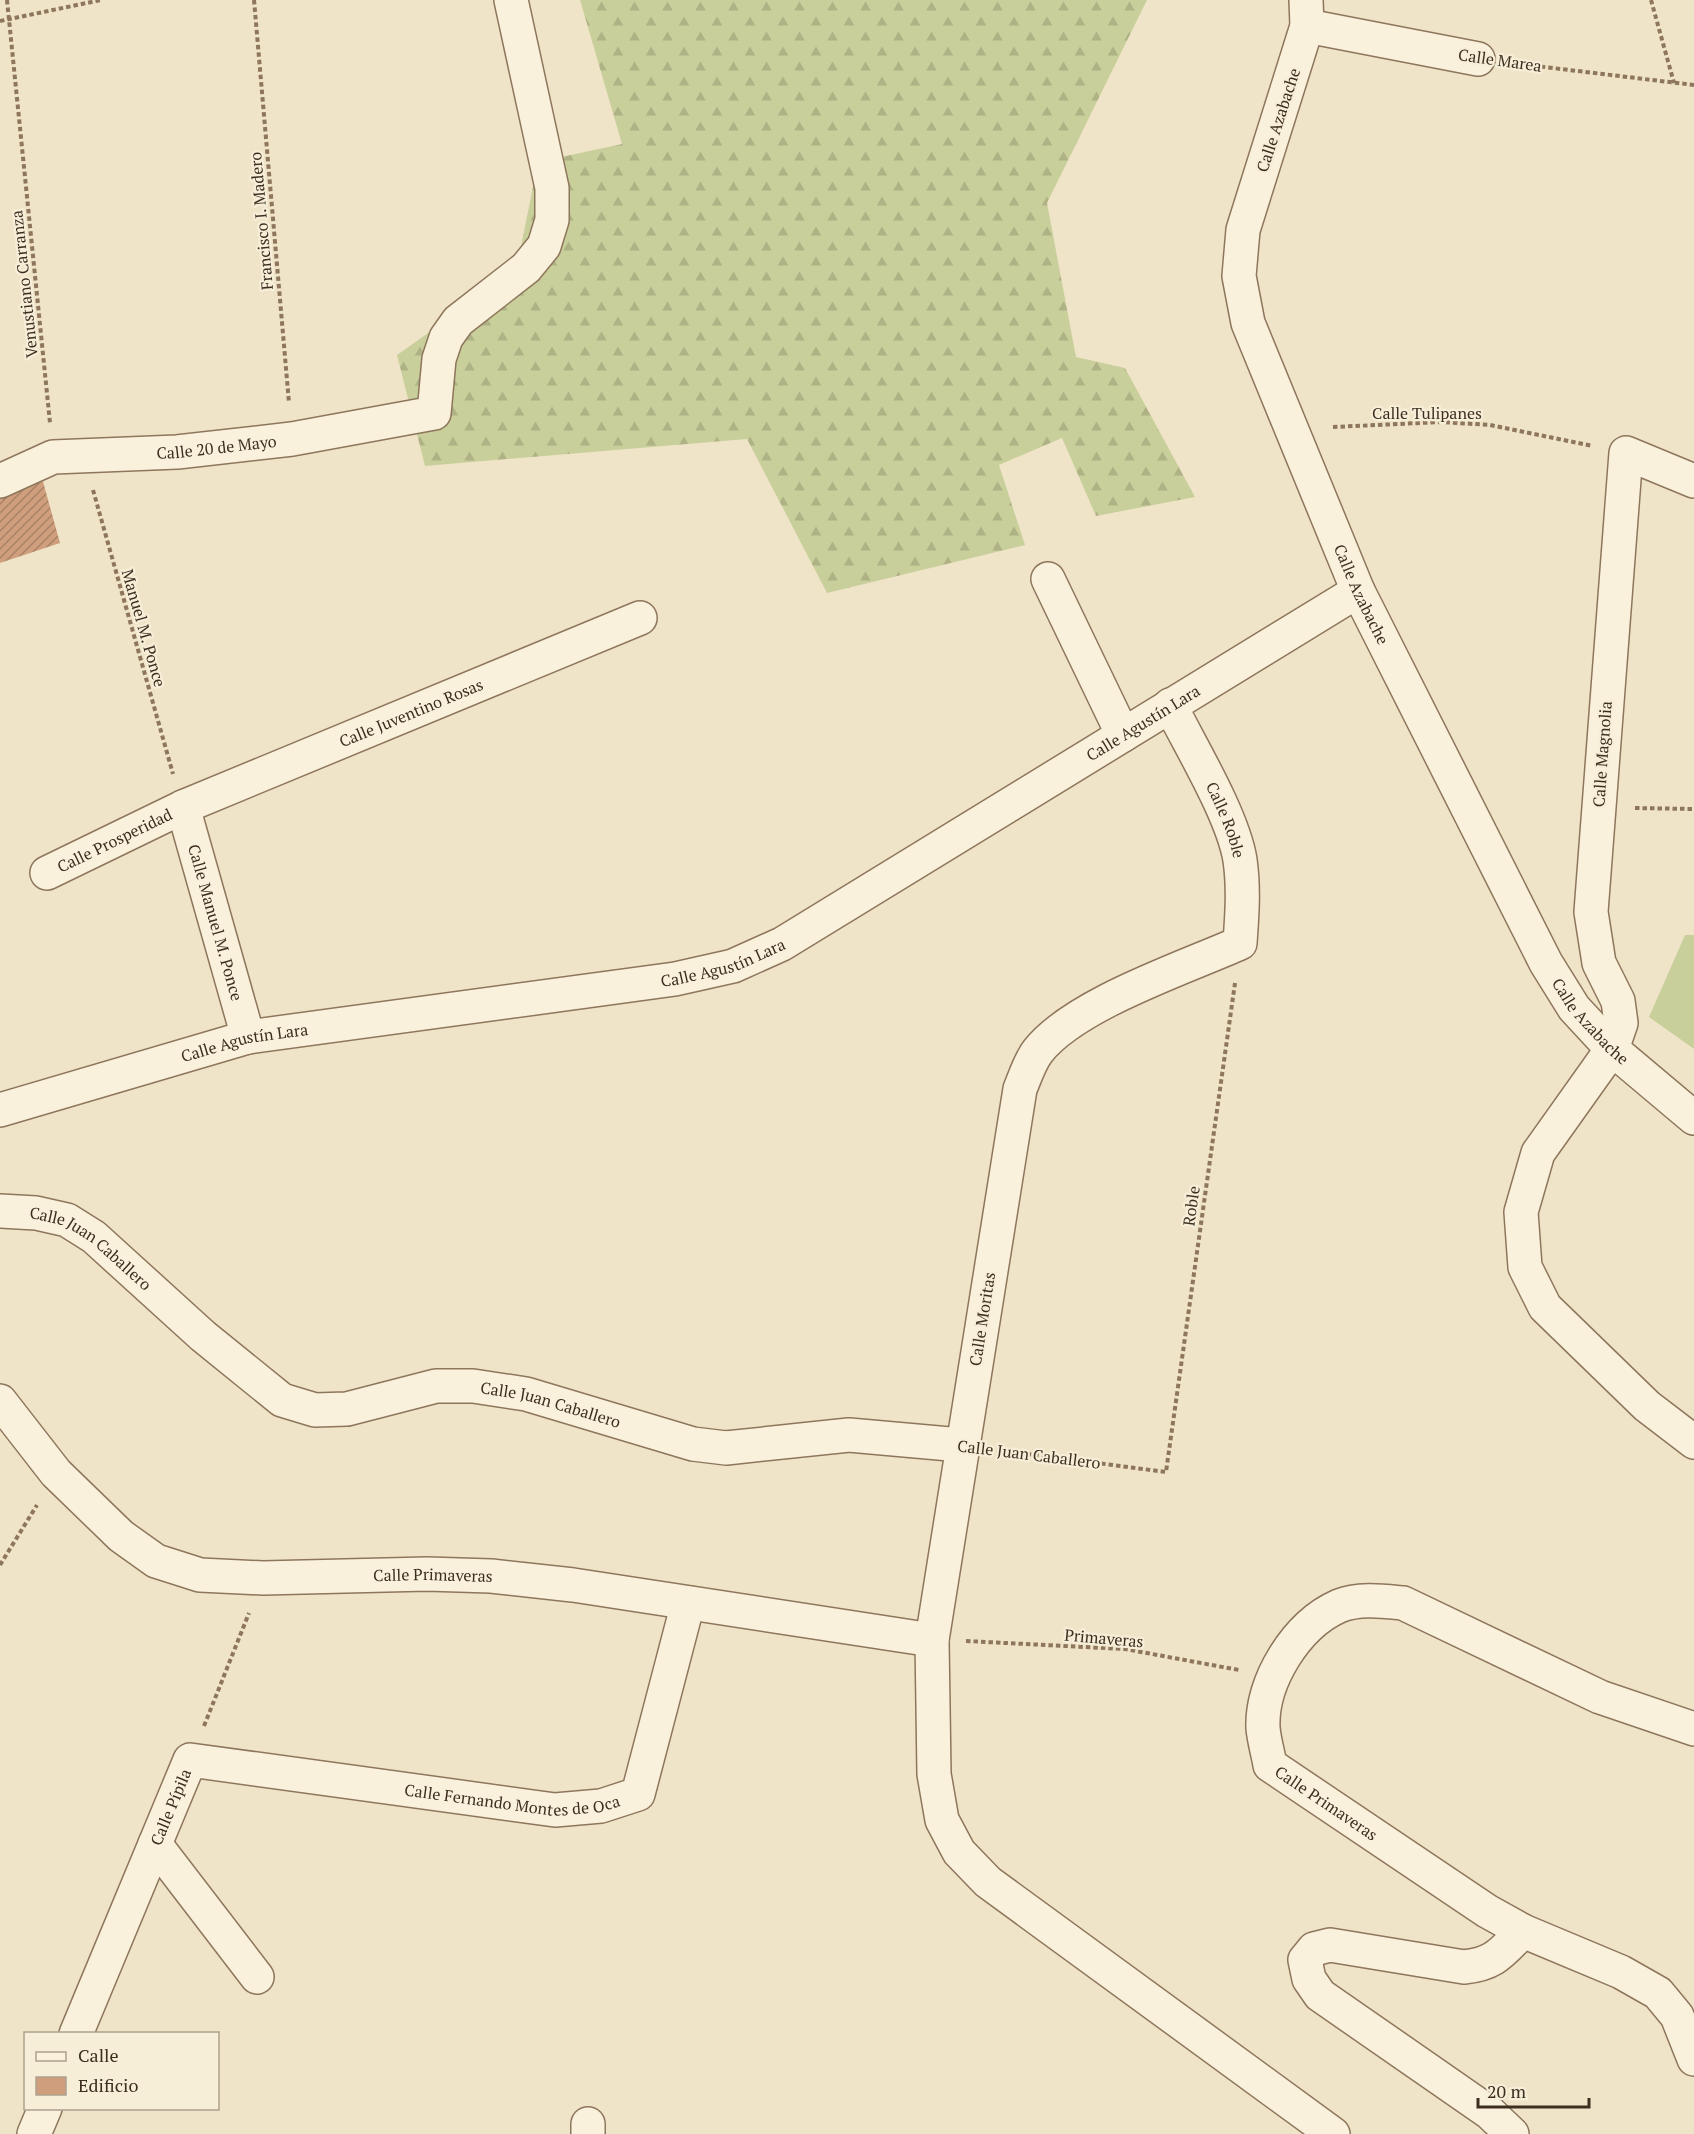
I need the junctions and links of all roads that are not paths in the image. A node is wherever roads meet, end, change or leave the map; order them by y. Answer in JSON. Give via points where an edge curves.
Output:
{"nodes":[{"id":1,"x":511,"y":0,"type":"edge"},
{"id":2,"x":1306,"y":13,"type":"edge"},
{"id":3,"x":1478,"y":58,"type":"road end"},
{"id":4,"x":0,"y":481,"type":"edge"},
{"id":5,"x":1694,"y":481,"type":"edge"},
{"id":6,"x":1048,"y":579,"type":"dead end"},
{"id":7,"x":1358,"y":591,"type":"junction"},
{"id":8,"x":640,"y":618,"type":"dead end"},
{"id":9,"x":1170,"y":705,"type":"junction"},
{"id":10,"x":1123,"y":735,"type":"junction"},
{"id":11,"x":183,"y":807,"type":"junction"},
{"id":12,"x":47,"y":873,"type":"dead end"},
{"id":13,"x":1240,"y":943,"type":"joint"},
{"id":14,"x":248,"y":1037,"type":"junction"},
{"id":15,"x":1612,"y":1049,"type":"junction"},
{"id":16,"x":0,"y":1110,"type":"edge"},
{"id":17,"x":1694,"y":1118,"type":"edge"},
{"id":18,"x":0,"y":1210,"type":"edge"},
{"id":19,"x":0,"y":1401,"type":"edge"},
{"id":20,"x":1694,"y":1442,"type":"edge"},
{"id":21,"x":961,"y":1445,"type":"junction"},
{"id":22,"x":688,"y":1603,"type":"junction"},
{"id":23,"x":932,"y":1640,"type":"junction"},
{"id":24,"x":1694,"y":1729,"type":"edge"},
{"id":25,"x":190,"y":1760,"type":"joint"},
{"id":26,"x":154,"y":1844,"type":"junction"},
{"id":27,"x":1523,"y":1931,"type":"junction"},
{"id":28,"x":257,"y":1977,"type":"dead end"},
{"id":29,"x":77,"y":2032,"type":"edge"},
{"id":30,"x":1694,"y":2059,"type":"edge"},
{"id":31,"x":45,"y":2110,"type":"edge"},
{"id":32,"x":34,"y":2134,"type":"edge"},
{"id":33,"x":1333,"y":2134,"type":"edge"},
{"id":34,"x":1512,"y":2134,"type":"edge"}],
"edges":[{"from":1,"to":4,"type":"street","name":"Calle 20 de Mayo","via":[[552,188],[552,220],[544,246],[526,268],[458,321],[446,338],[439,358],[434,412],[292,439],[177,452],[68,456]]},
{"from":2,"to":3,"type":"street","name":"Calle Marea"},
{"from":2,"to":7,"type":"street","name":"Calle Azabache","via":[[1243,230],[1239,276],[1248,323]]},
{"from":5,"to":15,"type":"street","name":"Calle Magnolia","via":[[1626,453],[1591,912],[1599,963],[1618,1001],[1621,1023]]},
{"from":6,"to":10,"type":"street"},
{"from":7,"to":9,"type":"street","name":"Calle Agustín Lara"},
{"from":7,"to":15,"type":"street","name":"Calle Azabache","via":[[1546,963],[1574,1008]]},
{"from":8,"to":11,"type":"street","name":"Calle Juventino Rosas"},
{"from":9,"to":10,"type":"street","name":"Calle Agustín Lara"},
{"from":9,"to":13,"type":"street","name":"Calle Roble","via":[[1227,819],[1240,858]]},
{"from":10,"to":14,"type":"street","name":"Calle Agustín Lara","via":[[782,944],[733,966],[675,979]]},
{"from":11,"to":12,"type":"street","name":"Calle Prosperidad"},
{"from":11,"to":14,"type":"street","name":"Calle Manuel M. Ponce"},
{"from":13,"to":21,"type":"street","name":"Calle Moritas","via":[[1097,1006],[1037,1052],[1020,1089]]},
{"from":14,"to":16,"type":"street","name":"Calle Agustín Lara"},
{"from":15,"to":17,"type":"street","name":"Calle Azabache"},
{"from":15,"to":20,"type":"street","name":"Calle Magnolia","via":[[1538,1153],[1521,1212],[1525,1267],[1545,1307],[1647,1407]]},
{"from":18,"to":21,"type":"street","name":"Calle Juan Caballero","via":[[67,1220],[94,1237],[203,1336],[282,1400],[315,1410],[347,1408],[436,1386],[473,1386],[526,1394],[693,1444],[726,1448],[849,1435]]},
{"from":19,"to":22,"type":"street","name":"Calle Primaveras","via":[[56,1473],[121,1536],[156,1561],[200,1575],[491,1576]]},
{"from":21,"to":23,"type":"street","name":"Calle Moritas"},
{"from":22,"to":23,"type":"street","name":"Calle Primaveras"},
{"from":22,"to":25,"type":"street","name":"Calle Fernando Montes de Oca","via":[[639,1794],[601,1806],[555,1810]]},
{"from":23,"to":33,"type":"street","name":"Calle Moritas","via":[[934,1774],[942,1820],[959,1852],[988,1882]]},
{"from":24,"to":27,"type":"street","name":"Calle Primaveras","via":[[1600,1697],[1403,1603],[1373,1600],[1339,1606],[1299,1635],[1272,1676],[1263,1728],[1270,1765],[1487,1911]]},
{"from":25,"to":26,"type":"street","name":"Calle Pípila"},
{"from":26,"to":28,"type":"street"},
{"from":26,"to":29,"type":"street","name":"Calle Pípila"},
{"from":27,"to":30,"type":"street","name":"Calle Primaveras","via":[[1621,1972],[1658,1993],[1677,2016]]},
{"from":27,"to":34,"type":"street","via":[[1498,1957],[1483,1965],[1464,1967],[1330,1945],[1314,1948],[1305,1960],[1309,1979],[1320,1995],[1490,2113]]},
{"from":31,"to":32,"type":"street"}]}
